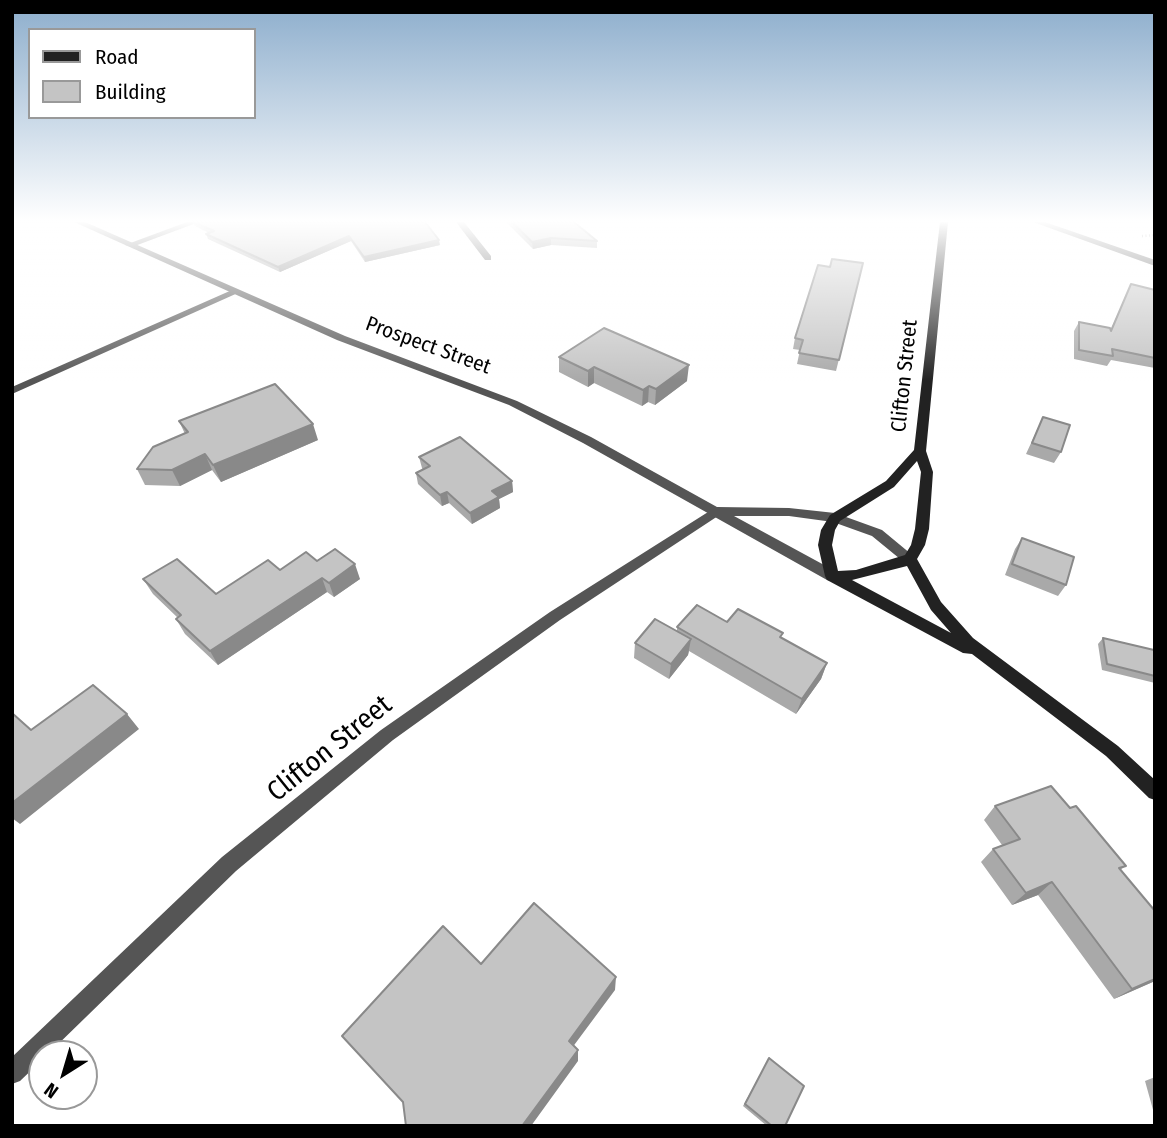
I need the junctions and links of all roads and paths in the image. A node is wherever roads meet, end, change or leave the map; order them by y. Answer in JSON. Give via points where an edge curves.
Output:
{"nodes":[{"id":1,"x":197,"y":275,"type":"edge"},
{"id":2,"x":938,"y":275,"type":"edge"},
{"id":3,"x":235,"y":292,"type":"junction"},
{"id":4,"x":12,"y":391,"type":"edge"},
{"id":5,"x":920,"y":451,"type":"junction"},
{"id":6,"x":716,"y":511,"type":"junction"},
{"id":7,"x":835,"y":518,"type":"junction"},
{"id":8,"x":910,"y":559,"type":"junction"},
{"id":9,"x":832,"y":576,"type":"junction"},
{"id":10,"x":995,"y":662,"type":"junction"},
{"id":11,"x":1155,"y":792,"type":"edge"},
{"id":12,"x":12,"y":1073,"type":"edge"}],
"edges":[{"from":1,"to":3,"type":"street","name":"Prospect Street"},
{"from":2,"to":5,"type":"main road","name":"Clifton Street"},
{"from":3,"to":4,"type":"street"},
{"from":3,"to":6,"type":"street","name":"Prospect Street","via":[[513,403]]},
{"from":5,"to":7,"type":"main road","name":"Clifton Street","via":[[890,484]]},
{"from":5,"to":8,"type":"main road","name":"Clifton Street","via":[[927,472],[926,488],[922,529]]},
{"from":6,"to":7,"type":"street","name":"Prospect Street"},
{"from":6,"to":9,"type":"street","name":"Prospect Street"},
{"from":6,"to":12,"type":"street","name":"Clifton Street","via":[[555,616],[387,735],[229,864]]},
{"from":7,"to":8,"type":"street","name":"Prospect Street","via":[[877,533]]},
{"from":7,"to":9,"type":"main road","via":[[825,545]]},
{"from":8,"to":9,"type":"main road","via":[[877,571]]},
{"from":8,"to":10,"type":"main road","name":"Prospect Street","via":[[951,626]]},
{"from":9,"to":10,"type":"main road","name":"Prospect Street"},
{"from":10,"to":11,"type":"main road","name":"Prospect Street","via":[[1112,751]]}]}
